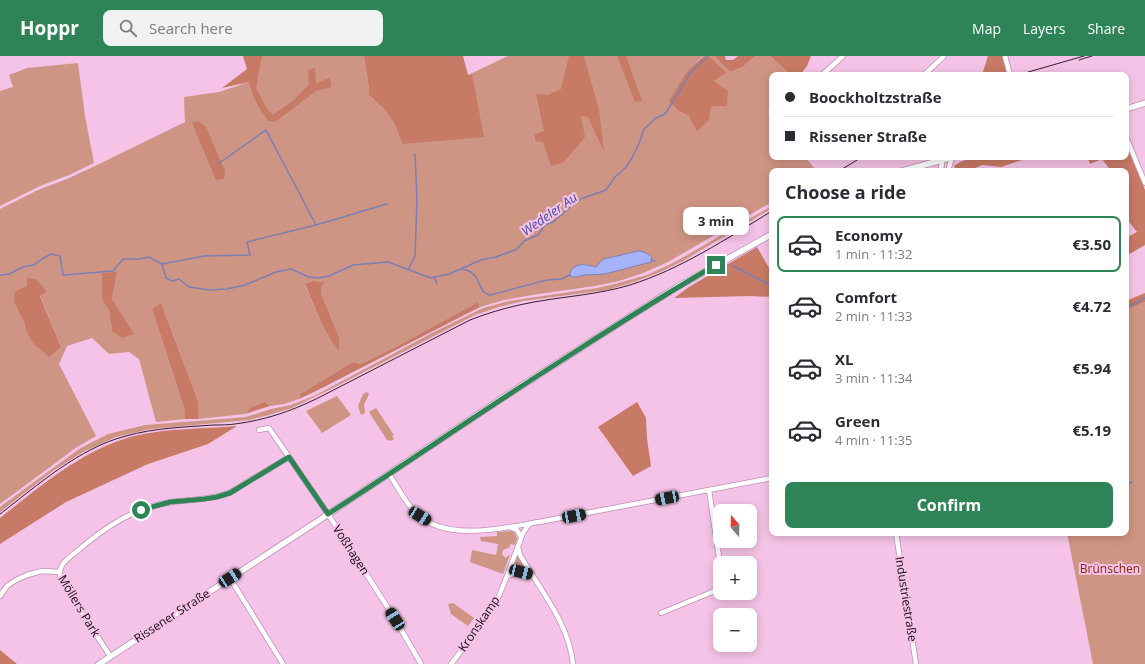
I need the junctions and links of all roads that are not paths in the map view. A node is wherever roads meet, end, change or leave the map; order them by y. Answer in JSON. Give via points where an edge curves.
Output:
{"nodes":[{"id":1,"x":843,"y":56,"type":"edge"},
{"id":2,"x":944,"y":56,"type":"edge"},
{"id":3,"x":1005,"y":56,"type":"edge"},
{"id":4,"x":825,"y":72,"type":"edge"},
{"id":5,"x":927,"y":72,"type":"edge"},
{"id":6,"x":1009,"y":72,"type":"edge"},
{"id":7,"x":1145,"y":103,"type":"edge"},
{"id":8,"x":1129,"y":108,"type":"edge"},
{"id":9,"x":1129,"y":144,"type":"edge"},
{"id":10,"x":942,"y":160,"type":"joint"},
{"id":11,"x":913,"y":168,"type":"edge"},
{"id":12,"x":941,"y":168,"type":"edge"},
{"id":13,"x":1145,"y":183,"type":"edge"},
{"id":14,"x":769,"y":236,"type":"edge"},
{"id":15,"x":259,"y":430,"type":"dead end"},
{"id":16,"x":289,"y":457,"type":"junction"},
{"id":17,"x":389,"y":474,"type":"junction"},
{"id":18,"x":769,"y":479,"type":"edge"},
{"id":19,"x":709,"y":490,"type":"junction"},
{"id":20,"x":328,"y":514,"type":"junction"},
{"id":21,"x":529,"y":524,"type":"junction"},
{"id":22,"x":510,"y":527,"type":"junction"},
{"id":23,"x":896,"y":536,"type":"edge"},
{"id":24,"x":521,"y":537,"type":"junction"},
{"id":25,"x":518,"y":548,"type":"junction"},
{"id":26,"x":719,"y":556,"type":"edge"},
{"id":27,"x":60,"y":572,"type":"junction"},
{"id":28,"x":531,"y":574,"type":"junction"},
{"id":29,"x":507,"y":576,"type":"junction"},
{"id":30,"x":230,"y":578,"type":"junction"},
{"id":31,"x":713,"y":592,"type":"edge"},
{"id":32,"x":0,"y":596,"type":"edge"},
{"id":33,"x":661,"y":613,"type":"dead end"},
{"id":34,"x":110,"y":656,"type":"junction"},
{"id":35,"x":99,"y":664,"type":"edge"},
{"id":36,"x":282,"y":664,"type":"edge"},
{"id":37,"x":421,"y":664,"type":"edge"},
{"id":38,"x":451,"y":664,"type":"edge"},
{"id":39,"x":572,"y":664,"type":"edge"},
{"id":40,"x":916,"y":664,"type":"edge"}],
"edges":[{"from":1,"to":4,"type":"street"},
{"from":2,"to":5,"type":"street"},
{"from":3,"to":6,"type":"street"},
{"from":7,"to":8,"type":"main road"},
{"from":9,"to":13,"type":"street"},
{"from":10,"to":11,"type":"main road"},
{"from":10,"to":12,"type":"street"},
{"from":14,"to":17,"type":"main road","name":"Rissener Straße","via":[[633,314]]},
{"from":15,"to":16,"type":"street","name":"Voßhagen","via":[[269,428]]},
{"from":16,"to":20,"type":"street","name":"Voßhagen"},
{"from":16,"to":27,"type":"street","via":[[230,493],[204,499],[170,502],[128,515],[105,528],[82,546],[62,565]]},
{"from":17,"to":20,"type":"main road","name":"Rissener Straße"},
{"from":17,"to":22,"type":"street","via":[[410,507],[429,522],[454,530]]},
{"from":18,"to":19,"type":"street"},
{"from":19,"to":21,"type":"street"},
{"from":19,"to":26,"type":"street"},
{"from":20,"to":30,"type":"main road","name":"Rissener Straße"},
{"from":20,"to":37,"type":"street","name":"Voßhagen"},
{"from":21,"to":22,"type":"street"},
{"from":21,"to":24,"type":"street","name":"Kronskamp"},
{"from":22,"to":24,"type":"street","via":[[517,530]]},
{"from":23,"to":40,"type":"street","name":"Industriestraße"},
{"from":24,"to":25,"type":"street","name":"Kronskamp"},
{"from":25,"to":28,"type":"street"},
{"from":25,"to":29,"type":"street","name":"Kronskamp"},
{"from":27,"to":32,"type":"street","name":"Möllers Park","via":[[42,571],[27,575],[7,586]]},
{"from":27,"to":34,"type":"street","name":"Möllers Park","via":[[62,582]]},
{"from":28,"to":29,"type":"street","via":[[521,572]]},
{"from":28,"to":39,"type":"street","via":[[564,629],[570,646]]},
{"from":29,"to":38,"type":"street","name":"Kronskamp","via":[[484,622]]},
{"from":30,"to":34,"type":"main road","name":"Rissener Straße"},
{"from":30,"to":36,"type":"street"},
{"from":31,"to":33,"type":"street"},
{"from":34,"to":35,"type":"main road","name":"Rissener Straße"}]}
